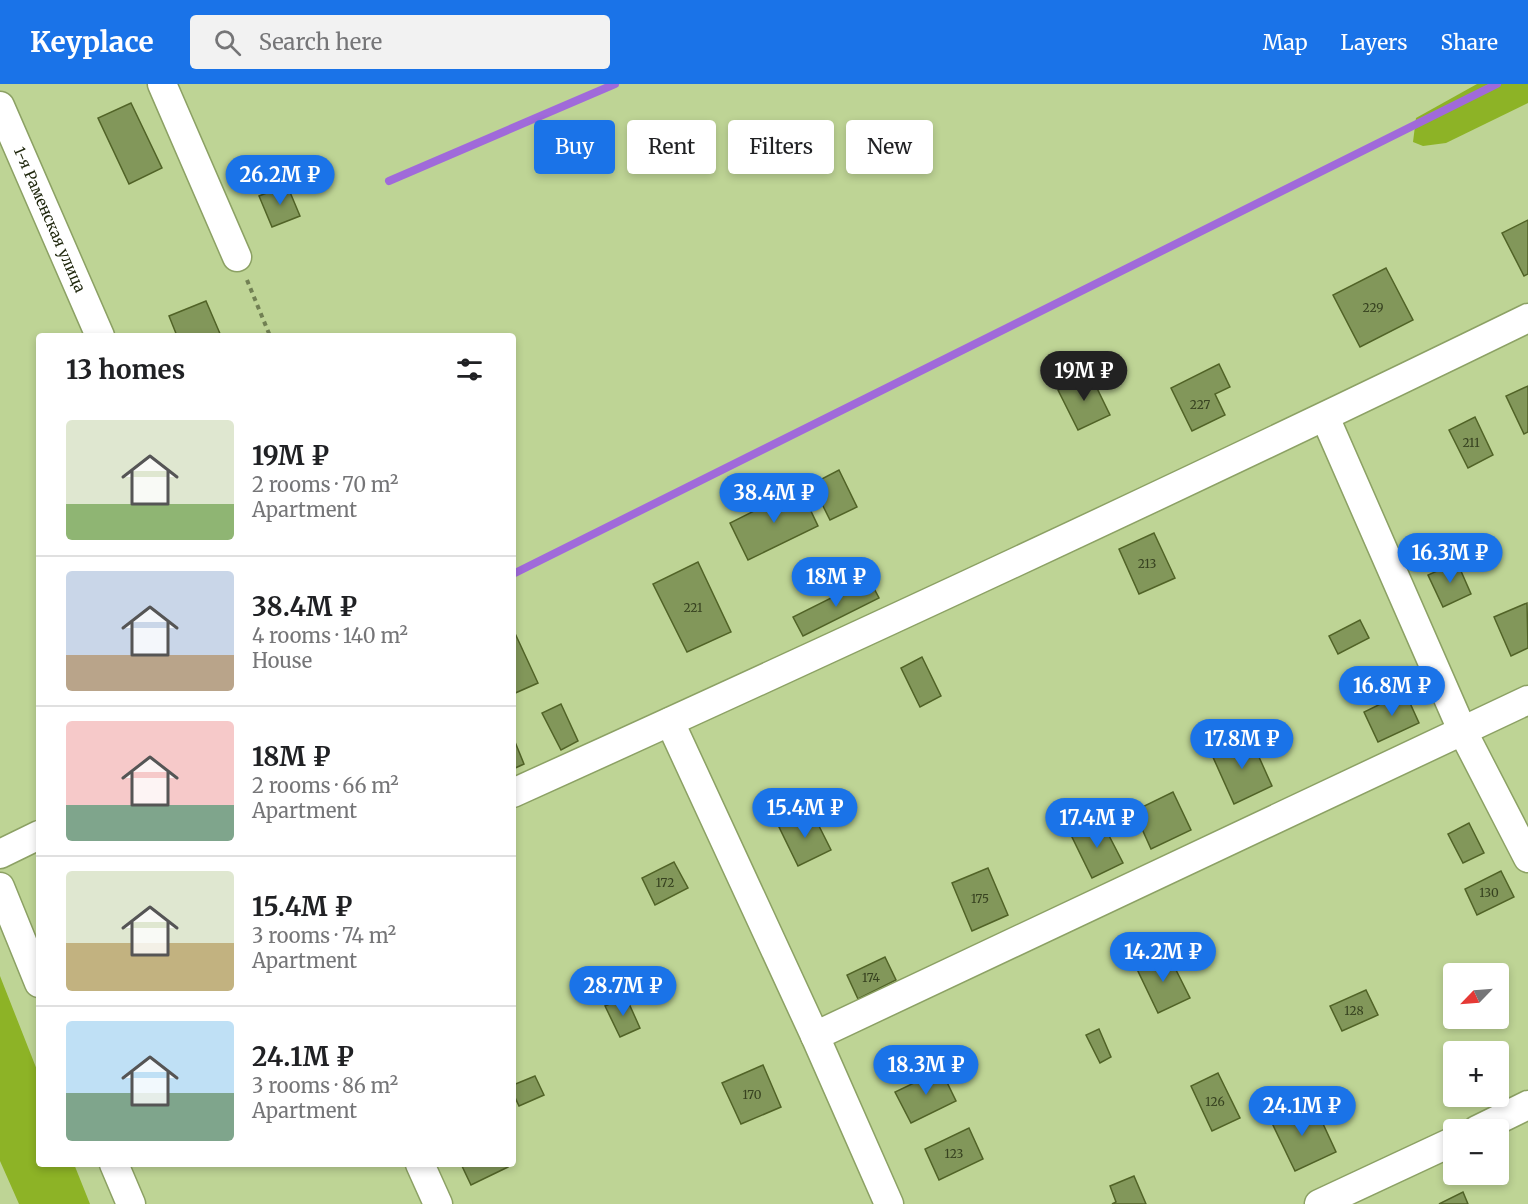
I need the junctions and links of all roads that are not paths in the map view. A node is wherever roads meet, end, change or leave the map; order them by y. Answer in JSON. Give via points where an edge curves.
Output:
{"nodes":[{"id":1,"x":162,"y":84,"type":"edge"},
{"id":2,"x":0,"y":106,"type":"edge"},
{"id":3,"x":237,"y":257,"type":"road end"},
{"id":4,"x":1528,"y":318,"type":"edge"},
{"id":5,"x":99,"y":333,"type":"edge"},
{"id":6,"x":1325,"y":417,"type":"junction"},
{"id":7,"x":1528,"y":700,"type":"edge"},
{"id":8,"x":670,"y":722,"type":"junction"},
{"id":9,"x":1462,"y":730,"type":"junction"},
{"id":10,"x":516,"y":793,"type":"edge"},
{"id":11,"x":36,"y":836,"type":"edge"},
{"id":12,"x":0,"y":854,"type":"edge"},
{"id":13,"x":1528,"y":858,"type":"edge"},
{"id":14,"x":0,"y":887,"type":"edge"},
{"id":15,"x":36,"y":976,"type":"edge"},
{"id":16,"x":815,"y":1036,"type":"junction"},
{"id":17,"x":1528,"y":1105,"type":"edge"},
{"id":18,"x":1499,"y":1119,"type":"edge"},
{"id":19,"x":1443,"y":1146,"type":"edge"},
{"id":20,"x":115,"y":1167,"type":"edge"},
{"id":21,"x":421,"y":1167,"type":"edge"},
{"id":22,"x":130,"y":1204,"type":"edge"},
{"id":23,"x":438,"y":1204,"type":"edge"},
{"id":24,"x":889,"y":1204,"type":"edge"},
{"id":25,"x":1319,"y":1204,"type":"edge"}],
"edges":[{"from":1,"to":3,"type":"street"},
{"from":2,"to":5,"type":"street","name":"1-я Раменская улица"},
{"from":4,"to":6,"type":"street"},
{"from":6,"to":8,"type":"street"},
{"from":6,"to":9,"type":"street"},
{"from":7,"to":9,"type":"street"},
{"from":8,"to":10,"type":"street"},
{"from":8,"to":16,"type":"street"},
{"from":9,"to":13,"type":"street"},
{"from":9,"to":16,"type":"street"},
{"from":11,"to":12,"type":"street"},
{"from":14,"to":15,"type":"street"},
{"from":16,"to":24,"type":"street"},
{"from":17,"to":18,"type":"street"},
{"from":19,"to":25,"type":"street"},
{"from":20,"to":22,"type":"street"},
{"from":21,"to":23,"type":"street"}]}
